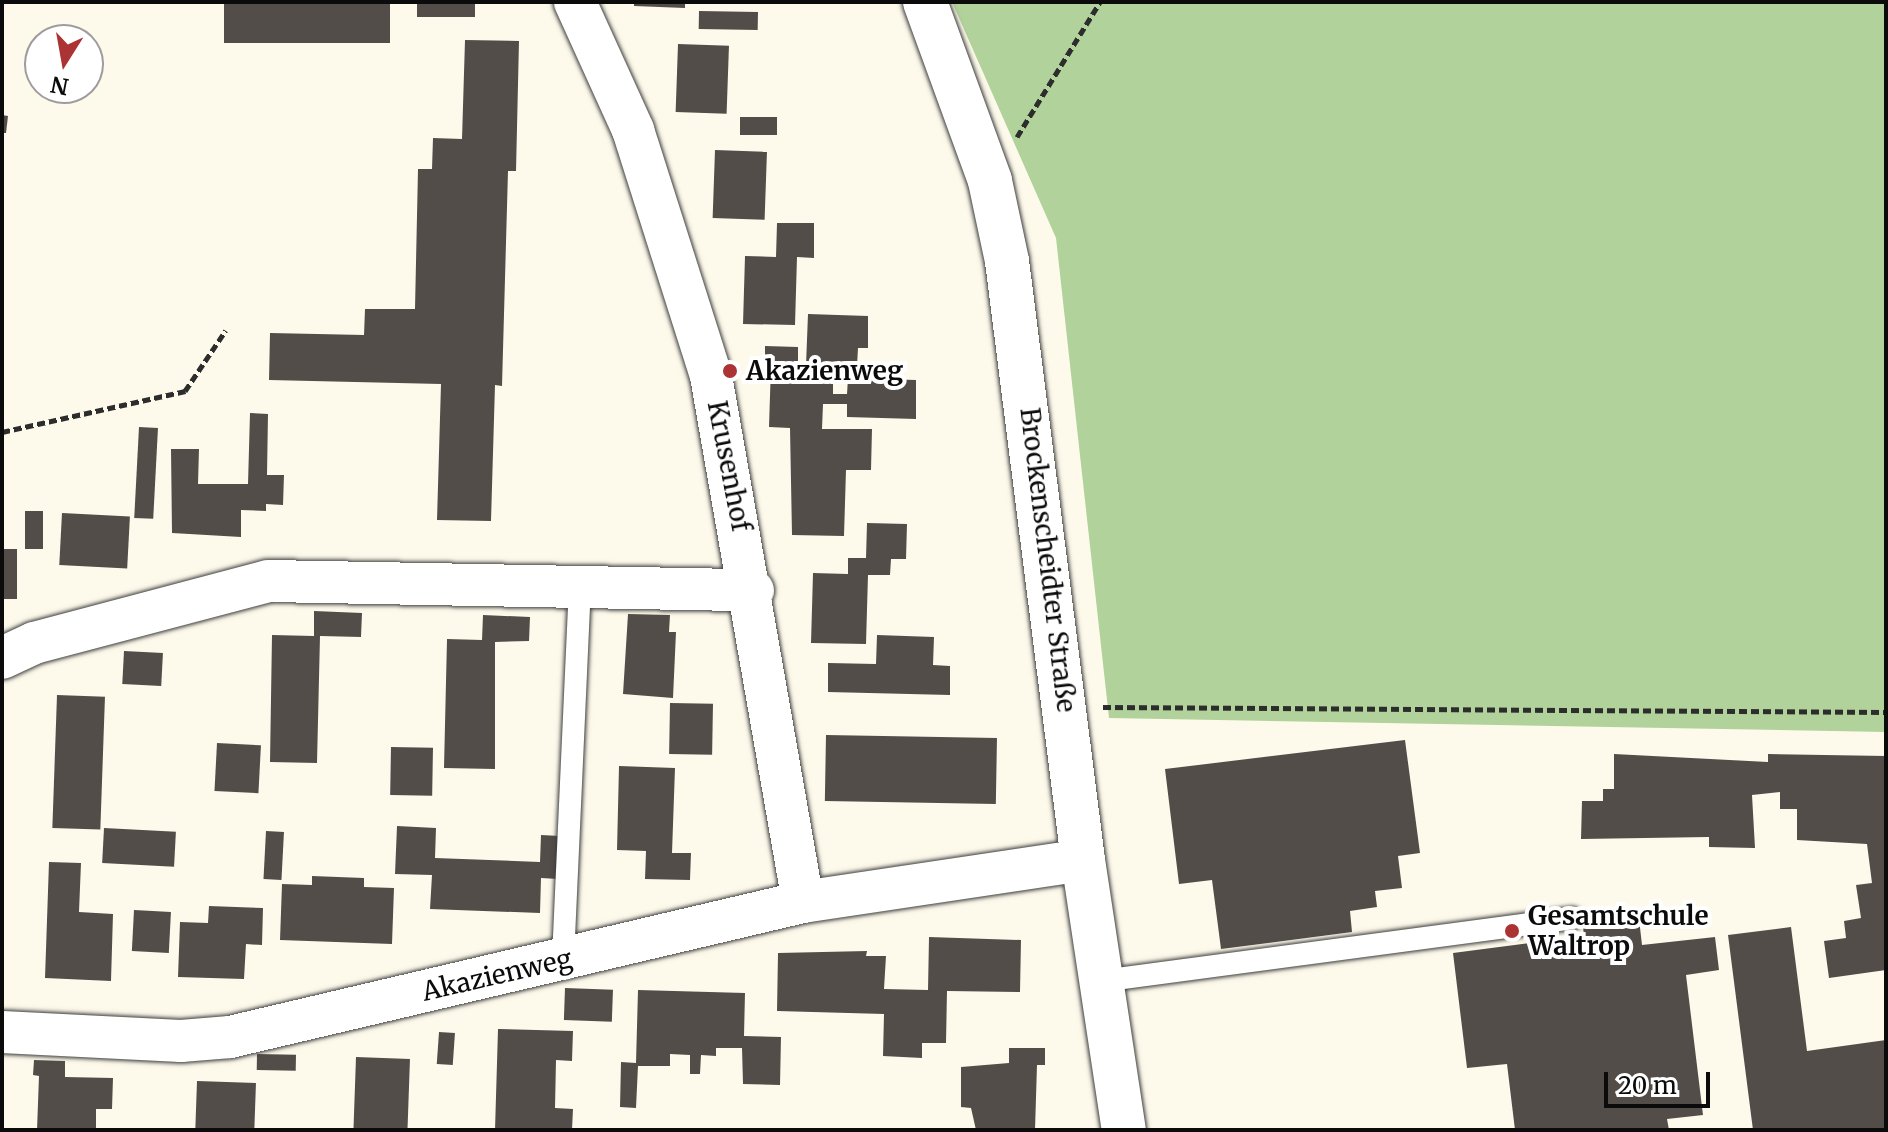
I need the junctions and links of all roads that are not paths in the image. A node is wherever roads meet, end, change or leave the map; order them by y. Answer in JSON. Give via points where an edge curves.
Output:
{"nodes":[{"id":1,"x":575,"y":2,"type":"edge"},
{"id":2,"x":925,"y":2,"type":"edge"},
{"id":3,"x":580,"y":587,"type":"junction"},
{"id":4,"x":753,"y":590,"type":"junction"},
{"id":5,"x":2,"y":658,"type":"edge"},
{"id":6,"x":1083,"y":860,"type":"junction"},
{"id":7,"x":803,"y":902,"type":"junction"},
{"id":8,"x":1572,"y":918,"type":"dead end"},
{"id":9,"x":563,"y":959,"type":"junction"},
{"id":10,"x":1102,"y":981,"type":"junction"},
{"id":11,"x":2,"y":1032,"type":"edge"},
{"id":12,"x":1124,"y":1130,"type":"edge"}],
"edges":[{"from":1,"to":4,"type":"street","name":"Krusenhof","via":[[633,130],[711,376]]},
{"from":2,"to":6,"type":"street","name":"Brockenscheidter Straße","via":[[990,181],[1032,429]]},
{"from":3,"to":4,"type":"street"},
{"from":3,"to":5,"type":"street","via":[[269,581],[34,643]]},
{"from":3,"to":9,"type":"lane"},
{"from":4,"to":7,"type":"street","name":"Krusenhof"},
{"from":6,"to":7,"type":"street","name":"Akazienweg"},
{"from":6,"to":10,"type":"street","name":"Brockenscheidter Straße"},
{"from":7,"to":9,"type":"street","name":"Akazienweg"},
{"from":8,"to":10,"type":"lane"},
{"from":9,"to":11,"type":"street","name":"Akazienweg","via":[[230,1037],[181,1041]]},
{"from":10,"to":12,"type":"street","name":"Brockenscheidter Straße"}]}
